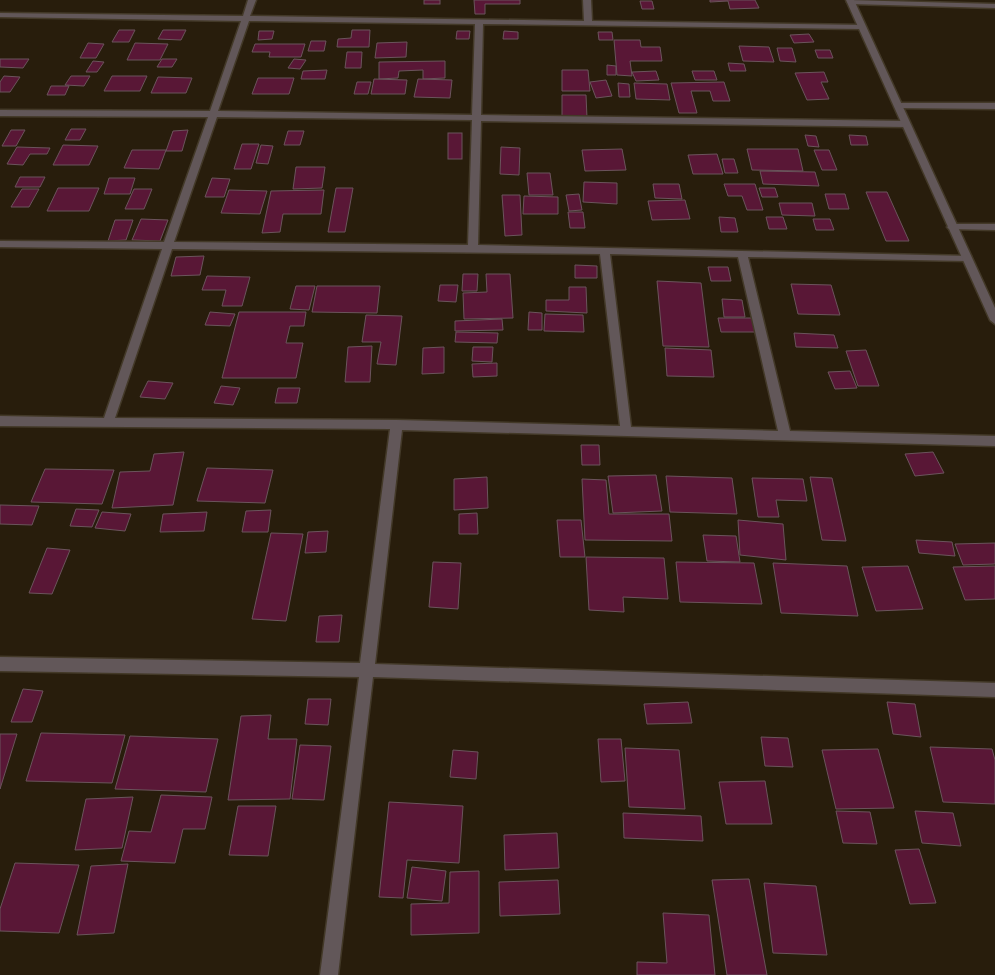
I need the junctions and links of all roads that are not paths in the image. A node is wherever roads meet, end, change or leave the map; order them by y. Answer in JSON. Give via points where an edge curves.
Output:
{"nodes":[{"id":1,"x":252,"y":0,"type":"edge"},
{"id":2,"x":587,"y":0,"type":"edge"},
{"id":3,"x":850,"y":1,"type":"edge"},
{"id":4,"x":995,"y":6,"type":"edge"},
{"id":5,"x":0,"y":15,"type":"edge"},
{"id":6,"x":246,"y":17,"type":"junction"},
{"id":7,"x":479,"y":21,"type":"junction"},
{"id":8,"x":588,"y":22,"type":"junction"},
{"id":9,"x":861,"y":27,"type":"junction"},
{"id":10,"x":899,"y":106,"type":"junction"},
{"id":11,"x":995,"y":106,"type":"edge"},
{"id":12,"x":0,"y":113,"type":"edge"},
{"id":13,"x":212,"y":114,"type":"junction"},
{"id":14,"x":477,"y":118,"type":"junction"},
{"id":15,"x":906,"y":124,"type":"junction"},
{"id":16,"x":952,"y":227,"type":"junction"},
{"id":17,"x":995,"y":227,"type":"edge"},
{"id":18,"x":0,"y":244,"type":"edge"},
{"id":19,"x":168,"y":245,"type":"junction"},
{"id":20,"x":473,"y":248,"type":"junction"},
{"id":21,"x":605,"y":252,"type":"junction"},
{"id":22,"x":742,"y":254,"type":"junction"},
{"id":23,"x":967,"y":258,"type":"junction"},
{"id":24,"x":995,"y":320,"type":"edge"},
{"id":25,"x":0,"y":420,"type":"edge"},
{"id":26,"x":108,"y":422,"type":"junction"},
{"id":27,"x":397,"y":425,"type":"junction"},
{"id":28,"x":626,"y":431,"type":"junction"},
{"id":29,"x":785,"y":435,"type":"junction"},
{"id":30,"x":995,"y":441,"type":"edge"},
{"id":31,"x":0,"y":664,"type":"edge"},
{"id":32,"x":367,"y":670,"type":"junction"},
{"id":33,"x":995,"y":690,"type":"edge"},
{"id":34,"x":329,"y":975,"type":"edge"}],
"edges":[{"from":1,"to":6,"type":"street"},
{"from":2,"to":8,"type":"street"},
{"from":3,"to":4,"type":"street"},
{"from":3,"to":9,"type":"street"},
{"from":5,"to":6,"type":"street"},
{"from":6,"to":7,"type":"street"},
{"from":6,"to":13,"type":"street"},
{"from":7,"to":8,"type":"street"},
{"from":7,"to":14,"type":"street"},
{"from":8,"to":9,"type":"street"},
{"from":9,"to":10,"type":"street"},
{"from":10,"to":11,"type":"street"},
{"from":10,"to":15,"type":"street"},
{"from":12,"to":13,"type":"street"},
{"from":13,"to":14,"type":"street"},
{"from":13,"to":19,"type":"street"},
{"from":14,"to":15,"type":"street"},
{"from":14,"to":20,"type":"street"},
{"from":15,"to":16,"type":"street"},
{"from":16,"to":17,"type":"street"},
{"from":16,"to":23,"type":"street"},
{"from":18,"to":19,"type":"street"},
{"from":19,"to":20,"type":"street"},
{"from":19,"to":26,"type":"street"},
{"from":20,"to":21,"type":"street"},
{"from":21,"to":22,"type":"street"},
{"from":21,"to":28,"type":"street"},
{"from":22,"to":23,"type":"street"},
{"from":22,"to":29,"type":"street"},
{"from":23,"to":24,"type":"street"},
{"from":25,"to":26,"type":"street"},
{"from":26,"to":27,"type":"street"},
{"from":27,"to":28,"type":"street"},
{"from":27,"to":32,"type":"street"},
{"from":28,"to":29,"type":"street"},
{"from":29,"to":30,"type":"street"},
{"from":31,"to":32,"type":"street"},
{"from":32,"to":33,"type":"street"},
{"from":32,"to":34,"type":"street"}]}
